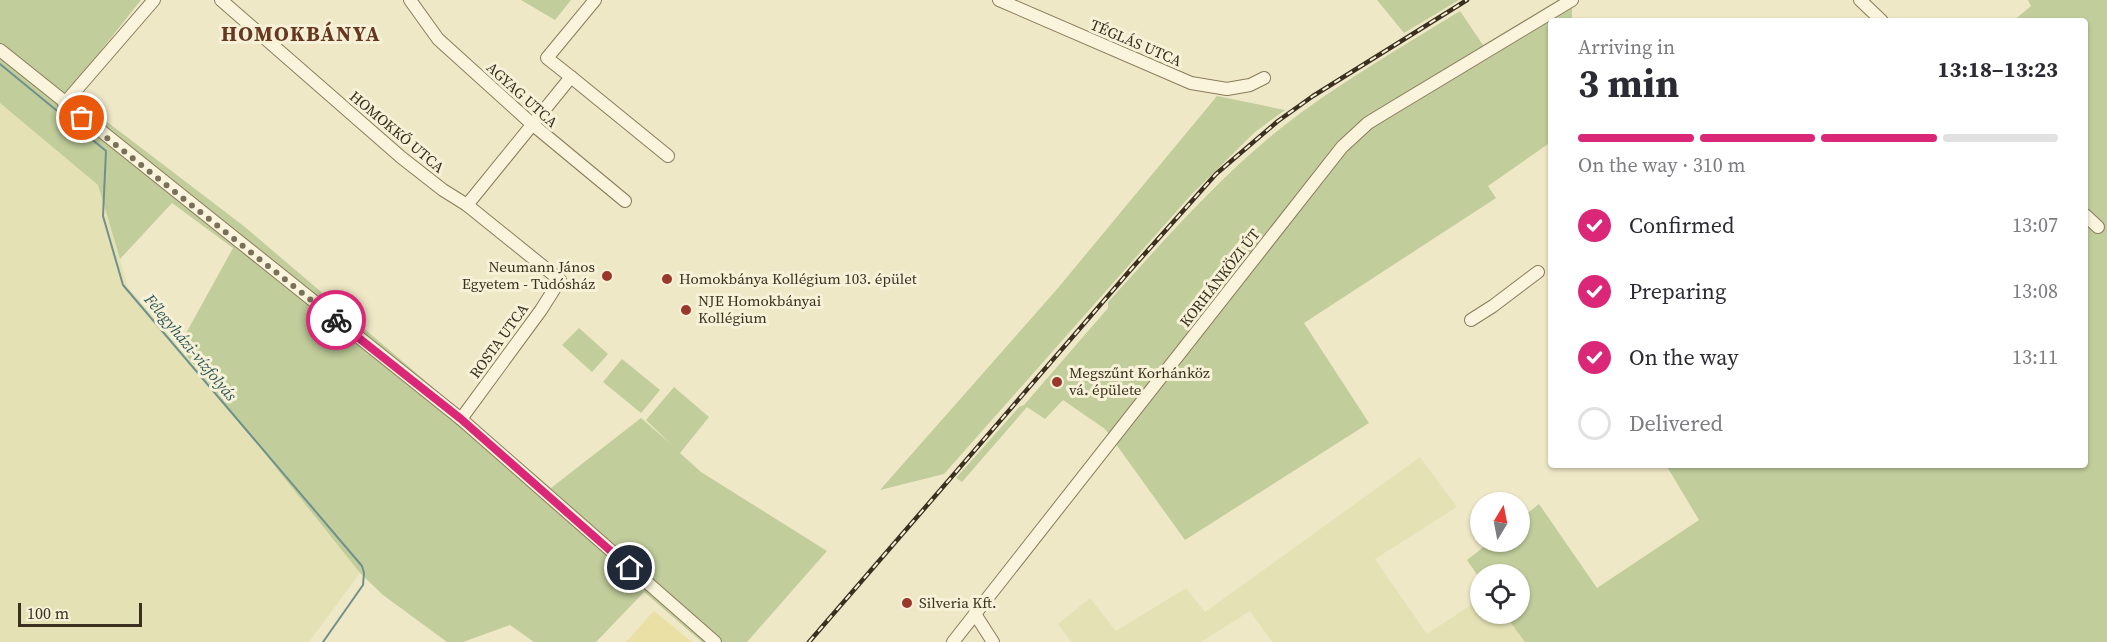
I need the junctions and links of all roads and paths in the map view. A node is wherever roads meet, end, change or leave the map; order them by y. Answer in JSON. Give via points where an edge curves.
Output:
{"nodes":[{"id":1,"x":154,"y":0,"type":"edge"},
{"id":2,"x":221,"y":0,"type":"edge"},
{"id":3,"x":410,"y":0,"type":"edge"},
{"id":4,"x":595,"y":0,"type":"edge"},
{"id":5,"x":999,"y":0,"type":"edge"},
{"id":6,"x":1572,"y":0,"type":"edge"},
{"id":7,"x":1860,"y":0,"type":"edge"},
{"id":8,"x":1879,"y":18,"type":"edge"},
{"id":9,"x":0,"y":50,"type":"edge"},
{"id":10,"x":571,"y":78,"type":"junction"},
{"id":11,"x":1264,"y":78,"type":"dead end"},
{"id":12,"x":64,"y":104,"type":"junction"},
{"id":13,"x":532,"y":124,"type":"junction"},
{"id":14,"x":668,"y":156,"type":"dead end"},
{"id":15,"x":626,"y":201,"type":"dead end"},
{"id":16,"x":466,"y":205,"type":"junction"},
{"id":17,"x":2088,"y":218,"type":"edge"},
{"id":18,"x":2098,"y":227,"type":"dead end"},
{"id":19,"x":1538,"y":272,"type":"dead end"},
{"id":20,"x":560,"y":280,"type":"joint"},
{"id":21,"x":1471,"y":320,"type":"dead end"},
{"id":22,"x":461,"y":419,"type":"junction"},
{"id":23,"x":975,"y":614,"type":"junction"},
{"id":24,"x":715,"y":642,"type":"edge"},
{"id":25,"x":953,"y":642,"type":"edge"},
{"id":26,"x":993,"y":642,"type":"edge"}],
"edges":[{"from":1,"to":12,"type":"street"},
{"from":2,"to":16,"type":"street","name":"HOMOKKŐ UTCA","via":[[402,158]]},
{"from":3,"to":13,"type":"street","name":"AGYAG UTCA","via":[[438,39]]},
{"from":4,"to":10,"type":"street","via":[[547,58]]},
{"from":5,"to":11,"type":"street","name":"TÉGLÁS UTCA","via":[[1191,83],[1227,89]]},
{"from":6,"to":23,"type":"street","name":"KORHÁNKÖZI ÚT","via":[[1368,123],[1342,147]]},
{"from":7,"to":8,"type":"street"},
{"from":9,"to":12,"type":"street"},
{"from":10,"to":13,"type":"street"},
{"from":10,"to":14,"type":"street"},
{"from":12,"to":22,"type":"street"},
{"from":13,"to":15,"type":"street","name":"AGYAG UTCA"},
{"from":13,"to":16,"type":"street"},
{"from":16,"to":20,"type":"street","name":"HOMOKKŐ UTCA"},
{"from":17,"to":18,"type":"street"},
{"from":19,"to":21,"type":"street"},
{"from":20,"to":22,"type":"street","name":"ROSTA UTCA"},
{"from":22,"to":24,"type":"street"},
{"from":23,"to":25,"type":"street","name":"KORHÁNKÖZI ÚT"},
{"from":23,"to":26,"type":"street"}]}
